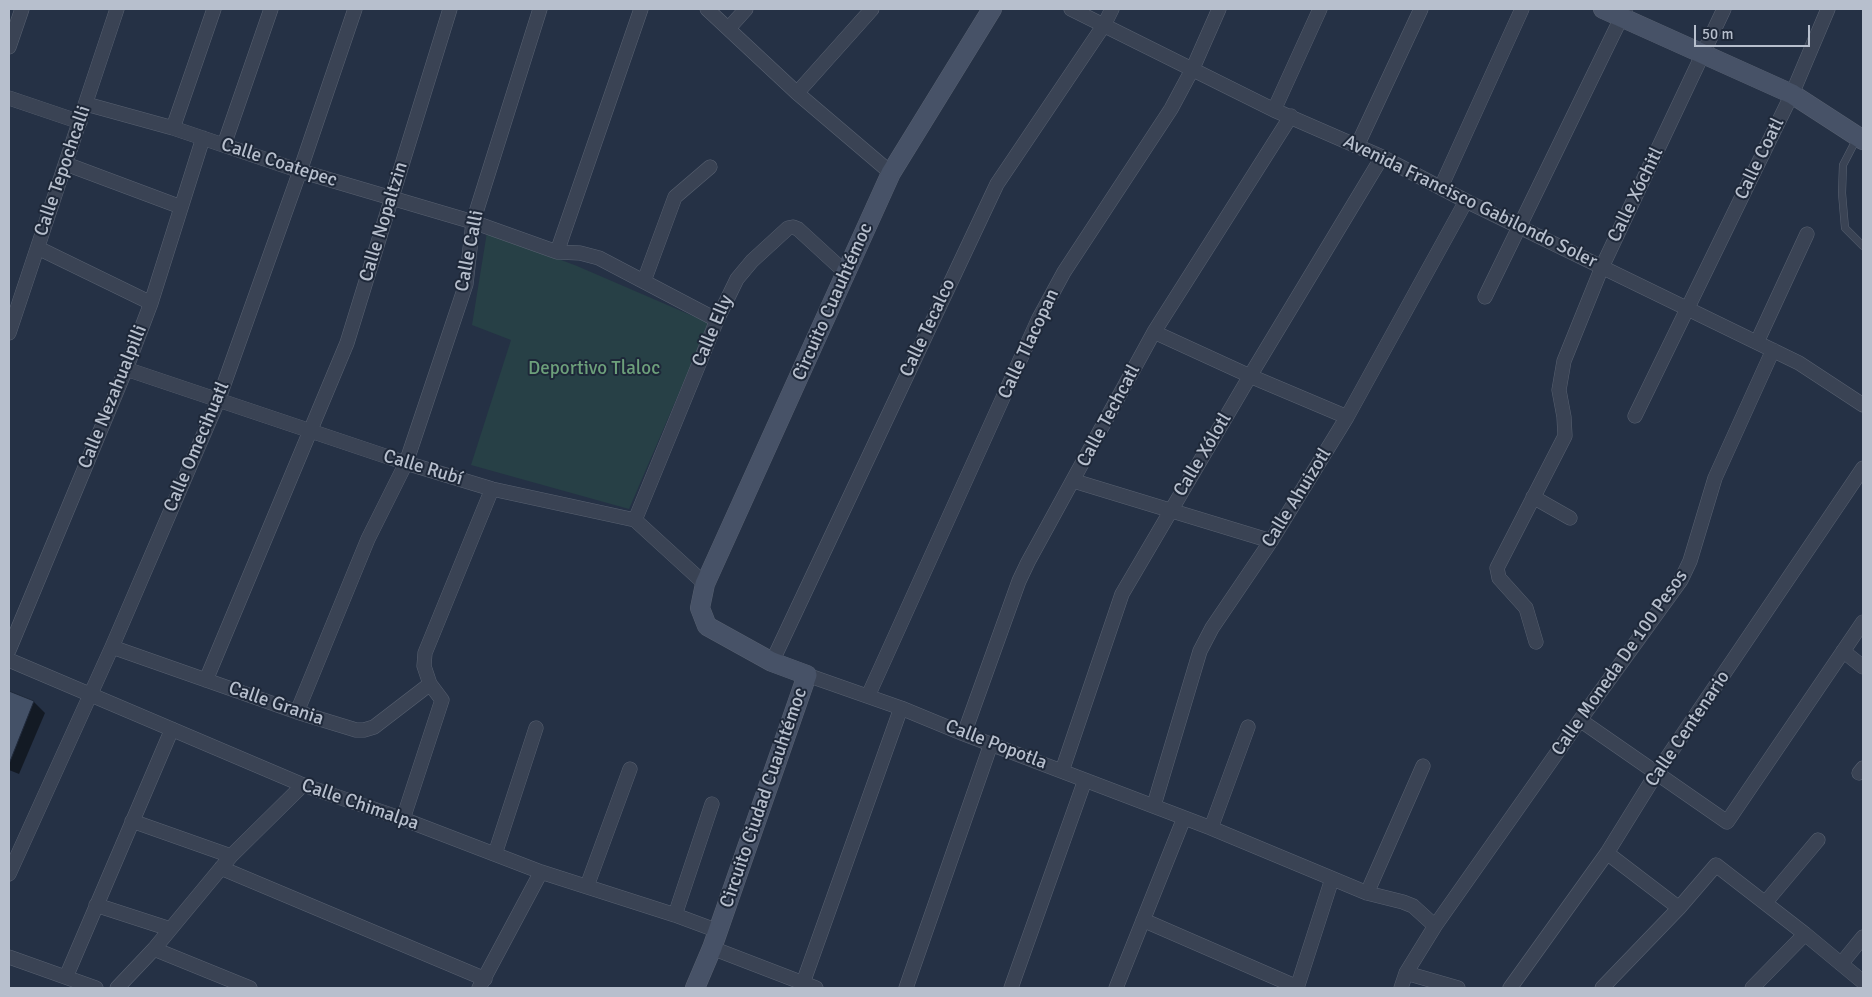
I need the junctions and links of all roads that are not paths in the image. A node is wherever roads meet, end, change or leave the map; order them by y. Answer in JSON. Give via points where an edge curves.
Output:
{"nodes":[{"id":1,"x":22,"y":9,"type":"edge"},
{"id":2,"x":117,"y":9,"type":"edge"},
{"id":3,"x":214,"y":9,"type":"edge"},
{"id":4,"x":271,"y":9,"type":"edge"},
{"id":5,"x":355,"y":9,"type":"edge"},
{"id":6,"x":450,"y":9,"type":"edge"},
{"id":7,"x":540,"y":9,"type":"edge"},
{"id":8,"x":642,"y":9,"type":"edge"},
{"id":9,"x":707,"y":9,"type":"edge"},
{"id":10,"x":746,"y":9,"type":"edge"},
{"id":11,"x":872,"y":9,"type":"edge"},
{"id":12,"x":992,"y":9,"type":"edge"},
{"id":13,"x":1071,"y":9,"type":"edge"},
{"id":14,"x":1112,"y":9,"type":"edge"},
{"id":15,"x":1219,"y":9,"type":"edge"},
{"id":16,"x":1320,"y":9,"type":"edge"},
{"id":17,"x":1421,"y":9,"type":"edge"},
{"id":18,"x":1522,"y":9,"type":"edge"},
{"id":19,"x":1603,"y":9,"type":"edge"},
{"id":20,"x":1724,"y":9,"type":"edge"},
{"id":21,"x":1828,"y":9,"type":"edge"},
{"id":22,"x":1623,"y":13,"type":"edge"},
{"id":23,"x":1104,"y":25,"type":"junction"},
{"id":24,"x":729,"y":28,"type":"junction"},
{"id":25,"x":9,"y":47,"type":"edge"},
{"id":26,"x":1704,"y":55,"type":"junction"},
{"id":27,"x":1193,"y":68,"type":"junction"},
{"id":28,"x":797,"y":93,"type":"junction"},
{"id":29,"x":1792,"y":94,"type":"junction"},
{"id":30,"x":9,"y":98,"type":"edge"},
{"id":31,"x":86,"y":104,"type":"junction"},
{"id":32,"x":1274,"y":110,"type":"junction"},
{"id":33,"x":1291,"y":116,"type":"junction"},
{"id":34,"x":80,"y":122,"type":"junction"},
{"id":35,"x":174,"y":128,"type":"junction"},
{"id":36,"x":203,"y":138,"type":"junction"},
{"id":37,"x":1861,"y":138,"type":"edge"},
{"id":38,"x":224,"y":145,"type":"junction"},
{"id":39,"x":1357,"y":146,"type":"junction"},
{"id":40,"x":1382,"y":157,"type":"junction"},
{"id":41,"x":66,"y":164,"type":"junction"},
{"id":42,"x":710,"y":167,"type":"dead end"},
{"id":43,"x":300,"y":171,"type":"junction"},
{"id":44,"x":891,"y":173,"type":"junction"},
{"id":45,"x":1440,"y":187,"type":"junction"},
{"id":46,"x":391,"y":198,"type":"junction"},
{"id":47,"x":1466,"y":201,"type":"junction"},
{"id":48,"x":181,"y":206,"type":"junction"},
{"id":49,"x":473,"y":222,"type":"junction"},
{"id":50,"x":1520,"y":227,"type":"junction"},
{"id":51,"x":1807,"y":234,"type":"dead end"},
{"id":52,"x":1863,"y":246,"type":"edge"},
{"id":53,"x":38,"y":248,"type":"junction"},
{"id":54,"x":557,"y":252,"type":"junction"},
{"id":55,"x":1602,"y":267,"type":"junction"},
{"id":56,"x":846,"y":273,"type":"junction"},
{"id":57,"x":644,"y":281,"type":"junction"},
{"id":58,"x":1485,"y":297,"type":"dead end"},
{"id":59,"x":151,"y":303,"type":"junction"},
{"id":60,"x":1688,"y":307,"type":"junction"},
{"id":61,"x":717,"y":320,"type":"junction"},
{"id":62,"x":9,"y":332,"type":"edge"},
{"id":63,"x":1154,"y":332,"type":"junction"},
{"id":64,"x":1757,"y":342,"type":"junction"},
{"id":65,"x":1773,"y":350,"type":"junction"},
{"id":66,"x":126,"y":369,"type":"junction"},
{"id":67,"x":1250,"y":376,"type":"junction"},
{"id":68,"x":218,"y":401,"type":"junction"},
{"id":69,"x":1863,"y":405,"type":"edge"},
{"id":70,"x":1635,"y":416,"type":"dead end"},
{"id":71,"x":1347,"y":417,"type":"junction"},
{"id":72,"x":311,"y":433,"type":"junction"},
{"id":73,"x":406,"y":463,"type":"junction"},
{"id":74,"x":1863,"y":468,"type":"edge"},
{"id":75,"x":1074,"y":480,"type":"junction"},
{"id":76,"x":492,"y":489,"type":"junction"},
{"id":77,"x":1533,"y":497,"type":"junction"},
{"id":78,"x":1170,"y":511,"type":"junction"},
{"id":79,"x":1570,"y":518,"type":"dead end"},
{"id":80,"x":635,"y":520,"type":"junction"},
{"id":81,"x":1271,"y":541,"type":"junction"},
{"id":82,"x":705,"y":584,"type":"junction"},
{"id":83,"x":700,"y":608,"type":"joint"},
{"id":84,"x":1863,"y":622,"type":"edge"},
{"id":85,"x":1536,"y":642,"type":"dead end"},
{"id":86,"x":112,"y":647,"type":"junction"},
{"id":87,"x":9,"y":650,"type":"edge"},
{"id":88,"x":1843,"y":651,"type":"junction"},
{"id":89,"x":9,"y":660,"type":"edge"},
{"id":90,"x":772,"y":662,"type":"junction"},
{"id":91,"x":1863,"y":667,"type":"edge"},
{"id":92,"x":807,"y":675,"type":"junction"},
{"id":93,"x":206,"y":680,"type":"junction"},
{"id":94,"x":430,"y":684,"type":"junction"},
{"id":95,"x":91,"y":695,"type":"junction"},
{"id":96,"x":868,"y":696,"type":"junction"},
{"id":97,"x":901,"y":708,"type":"junction"},
{"id":98,"x":297,"y":712,"type":"junction"},
{"id":99,"x":1580,"y":720,"type":"junction"},
{"id":100,"x":1248,"y":727,"type":"dead end"},
{"id":101,"x":536,"y":728,"type":"dead end"},
{"id":102,"x":172,"y":729,"type":"junction"},
{"id":103,"x":964,"y":734,"type":"junction"},
{"id":104,"x":992,"y":744,"type":"junction"},
{"id":105,"x":1423,"y":766,"type":"dead end"},
{"id":106,"x":630,"y":769,"type":"dead end"},
{"id":107,"x":1062,"y":771,"type":"junction"},
{"id":108,"x":1656,"y":774,"type":"junction"},
{"id":109,"x":1085,"y":780,"type":"junction"},
{"id":110,"x":303,"y":785,"type":"junction"},
{"id":111,"x":712,"y":804,"type":"dead end"},
{"id":112,"x":1154,"y":806,"type":"junction"},
{"id":113,"x":1184,"y":818,"type":"junction"},
{"id":114,"x":403,"y":819,"type":"junction"},
{"id":115,"x":132,"y":821,"type":"junction"},
{"id":116,"x":1211,"y":828,"type":"junction"},
{"id":117,"x":1818,"y":840,"type":"dead end"},
{"id":118,"x":1608,"y":853,"type":"junction"},
{"id":119,"x":495,"y":854,"type":"junction"},
{"id":120,"x":231,"y":856,"type":"junction"},
{"id":121,"x":221,"y":868,"type":"junction"},
{"id":122,"x":542,"y":872,"type":"junction"},
{"id":123,"x":9,"y":874,"type":"edge"},
{"id":124,"x":1332,"y":879,"type":"junction"},
{"id":125,"x":587,"y":886,"type":"junction"},
{"id":126,"x":1367,"y":893,"type":"junction"},
{"id":127,"x":1765,"y":903,"type":"junction"},
{"id":128,"x":96,"y":905,"type":"junction"},
{"id":129,"x":1679,"y":908,"type":"junction"},
{"id":130,"x":675,"y":914,"type":"junction"},
{"id":131,"x":1143,"y":920,"type":"junction"},
{"id":132,"x":1435,"y":926,"type":"junction"},
{"id":133,"x":170,"y":929,"type":"junction"},
{"id":134,"x":1805,"y":934,"type":"junction"},
{"id":135,"x":1863,"y":937,"type":"edge"},
{"id":136,"x":715,"y":940,"type":"junction"},
{"id":137,"x":154,"y":949,"type":"junction"},
{"id":138,"x":9,"y":956,"type":"edge"},
{"id":139,"x":1841,"y":964,"type":"junction"},
{"id":140,"x":1406,"y":973,"type":"junction"},
{"id":141,"x":66,"y":976,"type":"junction"},
{"id":142,"x":1863,"y":982,"type":"edge"},
{"id":143,"x":482,"y":983,"type":"edge"},
{"id":144,"x":810,"y":986,"type":"edge"},
{"id":145,"x":96,"y":988,"type":"edge"},
{"id":146,"x":117,"y":988,"type":"edge"},
{"id":147,"x":250,"y":988,"type":"edge"},
{"id":148,"x":695,"y":988,"type":"edge"},
{"id":149,"x":906,"y":988,"type":"edge"},
{"id":150,"x":1011,"y":988,"type":"edge"},
{"id":151,"x":1116,"y":988,"type":"edge"},
{"id":152,"x":1297,"y":988,"type":"edge"},
{"id":153,"x":1401,"y":988,"type":"edge"},
{"id":154,"x":1458,"y":988,"type":"edge"},
{"id":155,"x":1510,"y":988,"type":"edge"},
{"id":156,"x":1602,"y":988,"type":"edge"},
{"id":157,"x":1752,"y":988,"type":"edge"}],
"edges":[{"from":1,"to":25,"type":"street"},
{"from":2,"to":31,"type":"street","name":"Calle Tepochcalli"},
{"from":3,"to":35,"type":"street"},
{"from":4,"to":38,"type":"street"},
{"from":5,"to":43,"type":"street","name":"Calle Omecihuatl"},
{"from":6,"to":46,"type":"street","name":"Calle Nopaltzin"},
{"from":7,"to":49,"type":"street","name":"Calle Calli"},
{"from":8,"to":54,"type":"street"},
{"from":9,"to":24,"type":"street"},
{"from":10,"to":24,"type":"street"},
{"from":11,"to":28,"type":"street"},
{"from":12,"to":44,"type":"street","name":"Circuito Cuauhtémoc"},
{"from":13,"to":23,"type":"street","name":"Avenida Francisco Gabilondo Soler"},
{"from":14,"to":23,"type":"street","name":"Calle Tecalco"},
{"from":15,"to":27,"type":"street","name":"Calle Tlacopan"},
{"from":16,"to":32,"type":"street"},
{"from":17,"to":39,"type":"street"},
{"from":18,"to":45,"type":"street"},
{"from":19,"to":22,"type":"street"},
{"from":20,"to":26,"type":"street","name":"Calle Xóchitl"},
{"from":21,"to":29,"type":"street","name":"Calle Coatl"},
{"from":22,"to":26,"type":"street"},
{"from":22,"to":50,"type":"street"},
{"from":23,"to":27,"type":"street","name":"Avenida Francisco Gabilondo Soler"},
{"from":23,"to":90,"type":"street","name":"Calle Tecalco","via":[[997,184]]},
{"from":24,"to":28,"type":"street"},
{"from":26,"to":29,"type":"street"},
{"from":26,"to":55,"type":"street","name":"Calle Xóchitl"},
{"from":27,"to":32,"type":"street","name":"Avenida Francisco Gabilondo Soler"},
{"from":27,"to":96,"type":"street","name":"Calle Tlacopan","via":[[1172,109],[1064,272],[1039,318]]},
{"from":28,"to":44,"type":"street"},
{"from":29,"to":37,"type":"street"},
{"from":29,"to":60,"type":"street","name":"Calle Coatl"},
{"from":30,"to":34,"type":"street"},
{"from":31,"to":34,"type":"street","name":"Calle Tepochcalli"},
{"from":31,"to":35,"type":"street","name":"Calle Coatepec"},
{"from":32,"to":33,"type":"street","name":"Avenida Francisco Gabilondo Soler"},
{"from":33,"to":39,"type":"street","name":"Avenida Francisco Gabilondo Soler"},
{"from":33,"to":63,"type":"street","name":"Calle Techcatl"},
{"from":34,"to":41,"type":"street","name":"Calle Tepochcalli"},
{"from":35,"to":36,"type":"street","name":"Calle Coatepec"},
{"from":36,"to":38,"type":"street","name":"Calle Coatepec"},
{"from":36,"to":48,"type":"street","name":"Calle Nezahualpilli"},
{"from":37,"to":52,"type":"lane","via":[[1843,164],[1842,194],[1845,228]]},
{"from":38,"to":43,"type":"street","name":"Calle Coatepec"},
{"from":39,"to":40,"type":"street","name":"Avenida Francisco Gabilondo Soler"},
{"from":40,"to":45,"type":"street","name":"Avenida Francisco Gabilondo Soler"},
{"from":40,"to":67,"type":"street","name":"Calle Xólotl"},
{"from":41,"to":48,"type":"street"},
{"from":41,"to":53,"type":"street","name":"Calle Tepochcalli"},
{"from":42,"to":57,"type":"street","via":[[675,196]]},
{"from":43,"to":46,"type":"street","name":"Calle Coatepec"},
{"from":43,"to":68,"type":"street","name":"Calle Omecihuatl"},
{"from":44,"to":56,"type":"street","name":"Circuito Cuauhtémoc"},
{"from":45,"to":47,"type":"street","name":"Avenida Francisco Gabilondo Soler"},
{"from":46,"to":49,"type":"street","name":"Calle Coatepec"},
{"from":46,"to":72,"type":"street","name":"Calle Nopaltzin","via":[[347,343]]},
{"from":47,"to":50,"type":"street","name":"Avenida Francisco Gabilondo Soler"},
{"from":47,"to":71,"type":"street","name":"Calle Ahuizotl"},
{"from":48,"to":59,"type":"street","name":"Calle Nezahualpilli"},
{"from":49,"to":54,"type":"street"},
{"from":49,"to":73,"type":"street","name":"Calle Calli","via":[[466,284]]},
{"from":50,"to":55,"type":"street","name":"Avenida Francisco Gabilondo Soler"},
{"from":50,"to":58,"type":"street"},
{"from":51,"to":64,"type":"street"},
{"from":53,"to":59,"type":"street"},
{"from":53,"to":62,"type":"street","name":"Calle Tepochcalli"},
{"from":54,"to":57,"type":"street","via":[[600,258]]},
{"from":55,"to":60,"type":"street","name":"Avenida Francisco Gabilondo Soler"},
{"from":55,"to":77,"type":"street","name":"Calle Xóchitl","via":[[1564,361],[1559,390],[1565,436]]},
{"from":56,"to":61,"type":"street","name":"Calle Elly","via":[[793,226],[736,279]]},
{"from":56,"to":82,"type":"street","name":"Circuito Cuauhtémoc"},
{"from":57,"to":61,"type":"street"},
{"from":59,"to":66,"type":"street","name":"Calle Nezahualpilli"},
{"from":60,"to":64,"type":"street","name":"Avenida Francisco Gabilondo Soler"},
{"from":60,"to":70,"type":"street","name":"Calle Coatl"},
{"from":61,"to":80,"type":"street","name":"Calle Elly"},
{"from":63,"to":67,"type":"street"},
{"from":63,"to":75,"type":"street","name":"Calle Techcatl"},
{"from":64,"to":65,"type":"street","name":"Avenida Francisco Gabilondo Soler"},
{"from":65,"to":69,"type":"street","name":"Avenida Francisco Gabilondo Soler"},
{"from":65,"to":99,"type":"street","name":"Calle Moneda De 100 Pesos","via":[[1715,478],[1690,561],[1681,580]]},
{"from":66,"to":68,"type":"street","name":"Calle Rubí"},
{"from":66,"to":87,"type":"street","name":"Calle Nezahualpilli"},
{"from":67,"to":71,"type":"street"},
{"from":67,"to":78,"type":"street","name":"Calle Xólotl"},
{"from":68,"to":72,"type":"street","name":"Calle Rubí"},
{"from":68,"to":86,"type":"street","name":"Calle Omecihuatl"},
{"from":71,"to":81,"type":"street","name":"Calle Ahuizotl"},
{"from":72,"to":73,"type":"street","name":"Calle Rubí"},
{"from":72,"to":93,"type":"street","name":"Calle Nopaltzin"},
{"from":73,"to":76,"type":"street","name":"Calle Rubí"},
{"from":73,"to":98,"type":"street","name":"Calle Calli","via":[[368,539]]},
{"from":74,"to":108,"type":"street","name":"Calle Centenario"},
{"from":75,"to":78,"type":"street"},
{"from":75,"to":103,"type":"street","name":"Calle Techcatl","via":[[1019,581]]},
{"from":76,"to":80,"type":"street","name":"Calle Rubí"},
{"from":76,"to":94,"type":"street","via":[[425,653],[424,666]]},
{"from":77,"to":79,"type":"street"},
{"from":77,"to":85,"type":"street","name":"Calle Xóchitl","via":[[1497,568],[1500,578],[1526,608]]},
{"from":78,"to":81,"type":"street"},
{"from":78,"to":107,"type":"street","name":"Calle Xólotl","via":[[1122,594]]},
{"from":80,"to":82,"type":"street"},
{"from":81,"to":112,"type":"street","name":"Calle Ahuizotl","via":[[1200,651]]},
{"from":82,"to":83,"type":"street","name":"Circuito Cuauhtémoc"},
{"from":83,"to":90,"type":"street","name":"Circuito Ciudad Cuauhtémoc","via":[[707,626]]},
{"from":84,"to":88,"type":"street"},
{"from":86,"to":93,"type":"street","name":"Calle Grania"},
{"from":86,"to":95,"type":"street","name":"Calle Omecihuatl"},
{"from":88,"to":91,"type":"street"},
{"from":88,"to":108,"type":"street","via":[[1727,822]]},
{"from":89,"to":95,"type":"street","name":"Calle Chimalpa"},
{"from":90,"to":92,"type":"street","name":"Circuito Ciudad Cuauhtémoc"},
{"from":92,"to":96,"type":"street","name":"Calle Popotla"},
{"from":92,"to":136,"type":"street","name":"Circuito Ciudad Cuauhtémoc"},
{"from":93,"to":98,"type":"street","name":"Calle Grania"},
{"from":94,"to":98,"type":"street","name":"Calle Grania","via":[[374,727],[364,730]]},
{"from":94,"to":114,"type":"street","via":[[442,700]]},
{"from":95,"to":102,"type":"street","name":"Calle Chimalpa"},
{"from":95,"to":123,"type":"street","name":"Calle Omecihuatl"},
{"from":96,"to":97,"type":"street","name":"Calle Popotla"},
{"from":97,"to":103,"type":"street","name":"Calle Popotla"},
{"from":97,"to":144,"type":"street"},
{"from":99,"to":108,"type":"street"},
{"from":99,"to":132,"type":"street","name":"Calle Moneda De 100 Pesos"},
{"from":100,"to":116,"type":"street"},
{"from":101,"to":119,"type":"street"},
{"from":102,"to":110,"type":"street","name":"Calle Chimalpa"},
{"from":102,"to":115,"type":"street"},
{"from":103,"to":104,"type":"street","name":"Calle Popotla"},
{"from":104,"to":107,"type":"street","name":"Calle Popotla"},
{"from":104,"to":149,"type":"street"},
{"from":105,"to":126,"type":"street"},
{"from":106,"to":125,"type":"street"},
{"from":107,"to":109,"type":"street","name":"Calle Popotla"},
{"from":108,"to":118,"type":"street","name":"Calle Centenario"},
{"from":109,"to":112,"type":"street","name":"Calle Popotla"},
{"from":109,"to":150,"type":"street"},
{"from":110,"to":114,"type":"street","name":"Calle Chimalpa"},
{"from":110,"to":120,"type":"street"},
{"from":111,"to":130,"type":"street"},
{"from":112,"to":113,"type":"street","name":"Calle Popotla"},
{"from":113,"to":116,"type":"street","name":"Calle Popotla"},
{"from":113,"to":131,"type":"street"},
{"from":114,"to":119,"type":"street","name":"Calle Chimalpa"},
{"from":115,"to":120,"type":"street"},
{"from":115,"to":128,"type":"street"},
{"from":116,"to":124,"type":"street","name":"Calle Popotla"},
{"from":117,"to":127,"type":"street"},
{"from":118,"to":129,"type":"street"},
{"from":118,"to":155,"type":"street","name":"Calle Centenario"},
{"from":119,"to":122,"type":"street","name":"Calle Chimalpa"},
{"from":120,"to":121,"type":"street"},
{"from":121,"to":133,"type":"street"},
{"from":121,"to":143,"type":"street"},
{"from":122,"to":125,"type":"street","name":"Calle Chimalpa"},
{"from":122,"to":143,"type":"street"},
{"from":124,"to":126,"type":"street","name":"Calle Popotla"},
{"from":124,"to":152,"type":"street"},
{"from":125,"to":130,"type":"street","name":"Calle Chimalpa"},
{"from":126,"to":132,"type":"street","name":"Calle Popotla","via":[[1413,906]]},
{"from":127,"to":129,"type":"street","via":[[1716,865]]},
{"from":127,"to":134,"type":"street"},
{"from":128,"to":133,"type":"street"},
{"from":128,"to":141,"type":"street"},
{"from":129,"to":156,"type":"street"},
{"from":130,"to":136,"type":"street","name":"Calle Chimalpa"},
{"from":131,"to":151,"type":"street"},
{"from":131,"to":152,"type":"street"},
{"from":132,"to":140,"type":"street","name":"Calle Moneda De 100 Pesos"},
{"from":133,"to":137,"type":"street"},
{"from":134,"to":139,"type":"street"},
{"from":134,"to":157,"type":"street"},
{"from":135,"to":139,"type":"street"},
{"from":136,"to":144,"type":"street","name":"Calle Chimalpa"},
{"from":136,"to":148,"type":"street","name":"Circuito Ciudad Cuauhtémoc"},
{"from":137,"to":146,"type":"street"},
{"from":137,"to":147,"type":"street"},
{"from":138,"to":141,"type":"street"},
{"from":139,"to":142,"type":"street"},
{"from":140,"to":153,"type":"street","name":"Calle Moneda De 100 Pesos"},
{"from":140,"to":154,"type":"street"},
{"from":141,"to":145,"type":"street"}]}
